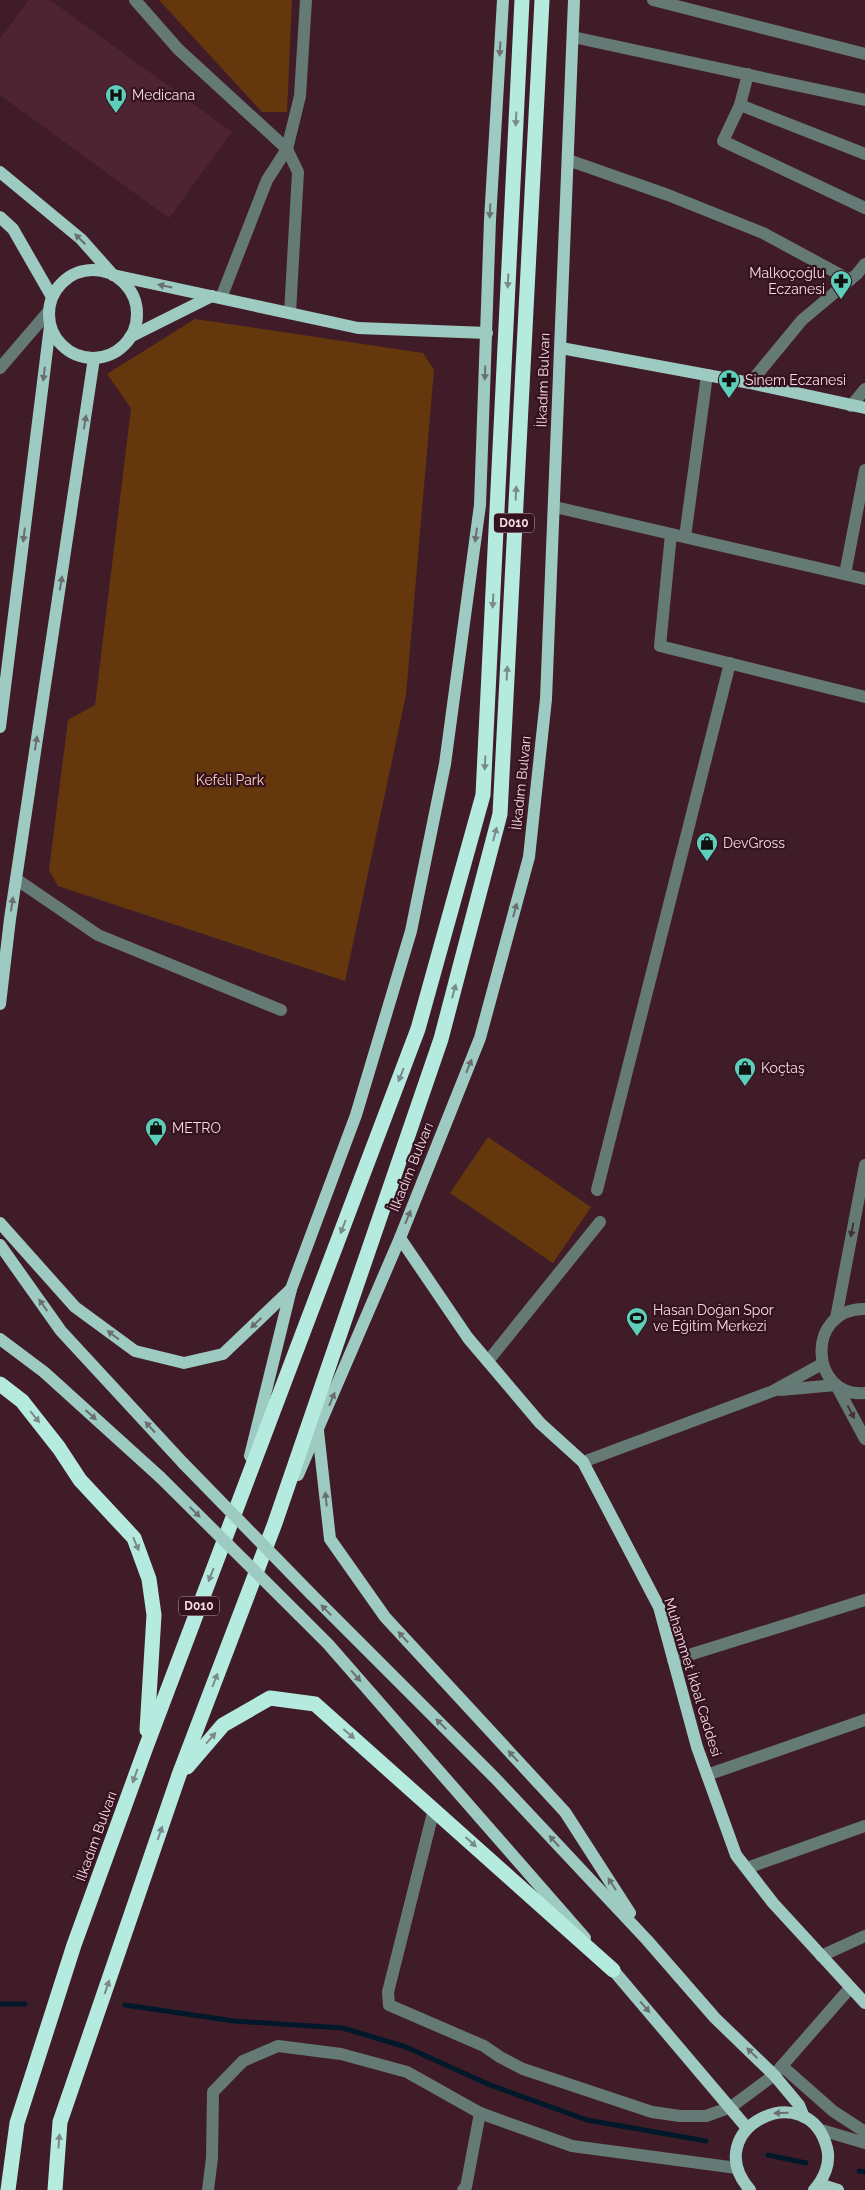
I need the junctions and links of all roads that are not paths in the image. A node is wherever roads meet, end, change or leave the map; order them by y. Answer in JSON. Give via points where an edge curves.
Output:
{"nodes":[{"id":1,"x":135,"y":0,"type":"edge"},
{"id":2,"x":306,"y":0,"type":"edge"},
{"id":3,"x":503,"y":0,"type":"edge"},
{"id":4,"x":522,"y":0,"type":"edge"},
{"id":5,"x":542,"y":0,"type":"edge"},
{"id":6,"x":574,"y":0,"type":"edge"},
{"id":7,"x":653,"y":0,"type":"edge"},
{"id":8,"x":572,"y":37,"type":"junction"},
{"id":9,"x":865,"y":54,"type":"edge"},
{"id":10,"x":748,"y":74,"type":"junction"},
{"id":11,"x":865,"y":100,"type":"edge"},
{"id":12,"x":740,"y":105,"type":"junction"},
{"id":13,"x":287,"y":149,"type":"junction"},
{"id":14,"x":865,"y":154,"type":"edge"},
{"id":15,"x":568,"y":160,"type":"junction"},
{"id":16,"x":0,"y":172,"type":"edge"},
{"id":17,"x":865,"y":208,"type":"edge"},
{"id":18,"x":0,"y":217,"type":"edge"},
{"id":19,"x":865,"y":264,"type":"edge"},
{"id":20,"x":113,"y":275,"type":"junction"},
{"id":21,"x":850,"y":280,"type":"junction"},
{"id":22,"x":52,"y":297,"type":"junction"},
{"id":23,"x":217,"y":297,"type":"junction"},
{"id":24,"x":49,"y":311,"type":"junction"},
{"id":25,"x":290,"y":313,"type":"junction"},
{"id":26,"x":50,"y":326,"type":"junction"},
{"id":27,"x":487,"y":333,"type":"junction"},
{"id":28,"x":130,"y":337,"type":"junction"},
{"id":29,"x":561,"y":348,"type":"junction"},
{"id":30,"x":94,"y":358,"type":"junction"},
{"id":31,"x":0,"y":368,"type":"edge"},
{"id":32,"x":707,"y":375,"type":"junction"},
{"id":33,"x":750,"y":383,"type":"junction"},
{"id":34,"x":865,"y":389,"type":"edge"},
{"id":35,"x":851,"y":406,"type":"junction"},
{"id":36,"x":865,"y":408,"type":"edge"},
{"id":37,"x":865,"y":470,"type":"edge"},
{"id":38,"x":555,"y":507,"type":"junction"},
{"id":39,"x":671,"y":534,"type":"junction"},
{"id":40,"x":685,"y":537,"type":"junction"},
{"id":41,"x":845,"y":574,"type":"junction"},
{"id":42,"x":865,"y":579,"type":"edge"},
{"id":43,"x":730,"y":663,"type":"junction"},
{"id":44,"x":865,"y":697,"type":"edge"},
{"id":45,"x":0,"y":727,"type":"edge"},
{"id":46,"x":16,"y":879,"type":"junction"},
{"id":47,"x":0,"y":1004,"type":"edge"},
{"id":48,"x":282,"y":1010,"type":"dead end"},
{"id":49,"x":865,"y":1165,"type":"edge"},
{"id":50,"x":597,"y":1190,"type":"dead end"},
{"id":51,"x":600,"y":1222,"type":"dead end"},
{"id":52,"x":0,"y":1223,"type":"edge"},
{"id":53,"x":400,"y":1238,"type":"junction"},
{"id":54,"x":0,"y":1245,"type":"edge"},
{"id":55,"x":291,"y":1289,"type":"junction"},
{"id":56,"x":865,"y":1309,"type":"edge"},
{"id":57,"x":836,"y":1318,"type":"junction"},
{"id":58,"x":0,"y":1339,"type":"edge"},
{"id":59,"x":488,"y":1361,"type":"junction"},
{"id":60,"x":822,"y":1364,"type":"junction"},
{"id":61,"x":0,"y":1384,"type":"edge"},
{"id":62,"x":836,"y":1385,"type":"junction"},
{"id":63,"x":772,"y":1391,"type":"junction"},
{"id":64,"x":865,"y":1393,"type":"edge"},
{"id":65,"x":318,"y":1431,"type":"junction"},
{"id":66,"x":865,"y":1440,"type":"edge"},
{"id":67,"x":583,"y":1462,"type":"junction"},
{"id":68,"x":240,"y":1500,"type":"junction"},
{"id":69,"x":275,"y":1523,"type":"junction"},
{"id":70,"x":865,"y":1600,"type":"edge"},
{"id":71,"x":673,"y":1660,"type":"junction"},
{"id":72,"x":865,"y":1720,"type":"edge"},
{"id":73,"x":146,"y":1747,"type":"junction"},
{"id":74,"x":180,"y":1775,"type":"junction"},
{"id":75,"x":707,"y":1775,"type":"junction"},
{"id":76,"x":434,"y":1808,"type":"junction"},
{"id":77,"x":865,"y":1826,"type":"edge"},
{"id":78,"x":747,"y":1868,"type":"junction"},
{"id":79,"x":865,"y":1936,"type":"edge"},
{"id":80,"x":647,"y":1940,"type":"junction"},
{"id":81,"x":821,"y":1956,"type":"junction"},
{"id":82,"x":613,"y":1970,"type":"junction"},
{"id":83,"x":850,"y":1988,"type":"junction"},
{"id":84,"x":865,"y":2003,"type":"edge"},
{"id":85,"x":778,"y":2070,"type":"junction"},
{"id":86,"x":732,"y":2107,"type":"junction"},
{"id":87,"x":480,"y":2113,"type":"junction"},
{"id":88,"x":804,"y":2117,"type":"junction"},
{"id":89,"x":747,"y":2128,"type":"junction"},
{"id":90,"x":818,"y":2130,"type":"junction"},
{"id":91,"x":865,"y":2132,"type":"edge"},
{"id":92,"x":865,"y":2143,"type":"edge"},
{"id":93,"x":737,"y":2168,"type":"junction"},
{"id":94,"x":745,"y":2187,"type":"edge"},
{"id":95,"x":816,"y":2187,"type":"edge"},
{"id":96,"x":8,"y":2190,"type":"edge"},
{"id":97,"x":55,"y":2190,"type":"edge"},
{"id":98,"x":208,"y":2190,"type":"edge"},
{"id":99,"x":463,"y":2190,"type":"edge"},
{"id":100,"x":838,"y":2190,"type":"edge"}],
"edges":[{"from":1,"to":13,"type":"street","via":[[178,49]]},
{"from":2,"to":13,"type":"street","via":[[300,96]]},
{"from":3,"to":27,"type":"main road","name":"İlkadım Bulvarı","one_way":true},
{"from":4,"to":68,"type":"highway","name":"İlkadım Bulvarı","number":"D010","one_way":true,"via":[[483,795],[418,1029]]},
{"from":69,"to":5,"type":"highway","name":"İlkadım Bulvarı","number":"D010","one_way":true,"via":[[441,1039],[500,814]]},
{"from":6,"to":8,"type":"main road","name":"İlkadım Bulvarı"},
{"from":7,"to":9,"type":"street"},
{"from":8,"to":10,"type":"street"},
{"from":8,"to":15,"type":"main road","name":"İlkadım Bulvarı"},
{"from":10,"to":11,"type":"street"},
{"from":10,"to":12,"type":"street"},
{"from":12,"to":14,"type":"street"},
{"from":12,"to":17,"type":"street","via":[[723,141]]},
{"from":13,"to":23,"type":"street","via":[[267,180]]},
{"from":13,"to":25,"type":"street","via":[[298,172]]},
{"from":15,"to":21,"type":"street","via":[[763,233]]},
{"from":15,"to":29,"type":"main road","name":"İlkadım Bulvarı"},
{"from":20,"to":16,"type":"main road","one_way":true,"via":[[81,239]]},
{"from":18,"to":22,"type":"main road","via":[[13,229]]},
{"from":19,"to":21,"type":"street"},
{"from":20,"to":22,"type":"main road","via":[[85,271],[60,285]]},
{"from":23,"to":20,"type":"main road","one_way":true},
{"from":20,"to":28,"type":"main road","via":[[124,284],[136,309],[136,324]]},
{"from":21,"to":33,"type":"street","via":[[802,320]]},
{"from":22,"to":24,"type":"main road"},
{"from":23,"to":25,"type":"main road"},
{"from":23,"to":28,"type":"main road"},
{"from":24,"to":26,"type":"main road"},
{"from":24,"to":31,"type":"street"},
{"from":25,"to":27,"type":"main road","via":[[358,328]]},
{"from":26,"to":30,"type":"main road","via":[[66,350]]},
{"from":26,"to":45,"type":"main road","one_way":true},
{"from":27,"to":55,"type":"main road","name":"İlkadım Bulvarı","one_way":true,"via":[[480,504],[445,764],[421,885],[411,932],[356,1115]]},
{"from":28,"to":30,"type":"main road","via":[[109,355]]},
{"from":29,"to":32,"type":"main road"},
{"from":29,"to":38,"type":"main road","name":"İlkadım Bulvarı"},
{"from":46,"to":30,"type":"main road","one_way":true},
{"from":32,"to":33,"type":"main road"},
{"from":32,"to":40,"type":"street"},
{"from":33,"to":35,"type":"main road"},
{"from":34,"to":35,"type":"street"},
{"from":35,"to":36,"type":"main road"},
{"from":37,"to":41,"type":"street"},
{"from":38,"to":39,"type":"street"},
{"from":53,"to":38,"type":"main road","name":"İlkadım Bulvarı","one_way":true,"via":[[480,1038],[529,857],[546,699]]},
{"from":39,"to":40,"type":"street"},
{"from":39,"to":43,"type":"street","via":[[660,646]]},
{"from":40,"to":41,"type":"street"},
{"from":41,"to":42,"type":"street"},
{"from":43,"to":44,"type":"street"},
{"from":43,"to":50,"type":"street"},
{"from":47,"to":46,"type":"main road","one_way":true},
{"from":46,"to":48,"type":"street","via":[[98,935]]},
{"from":49,"to":57,"type":"street","one_way":true},
{"from":51,"to":59,"type":"street"},
{"from":55,"to":52,"type":"main road","one_way":true,"via":[[222,1354],[184,1363],[135,1351],[75,1307]]},
{"from":53,"to":59,"type":"main road","name":"Muhammet İkbal Caddesi","via":[[468,1338]]},
{"from":65,"to":53,"type":"main road","name":"İlkadım Bulvarı","one_way":true},
{"from":80,"to":54,"type":"main road","one_way":true,"bridge":true,"via":[[495,1778],[183,1463],[61,1331]]},
{"from":55,"to":68,"type":"main road","name":"İlkadım Bulvarı"},
{"from":56,"to":57,"type":"street","via":[[848,1311]]},
{"from":57,"to":60,"type":"street","via":[[822,1339]]},
{"from":58,"to":82,"type":"main road","one_way":true,"bridge":true,"via":[[44,1372],[160,1477],[328,1644]]},
{"from":59,"to":67,"type":"main road","name":"Muhammet İkbal Caddesi","via":[[540,1423]]},
{"from":60,"to":62,"type":"street"},
{"from":60,"to":63,"type":"street"},
{"from":61,"to":73,"type":"highway","one_way":true,"via":[[22,1401],[80,1480],[134,1538],[149,1579],[154,1615]]},
{"from":62,"to":63,"type":"street"},
{"from":62,"to":64,"type":"street","via":[[847,1391]]},
{"from":62,"to":66,"type":"street","one_way":true},
{"from":63,"to":67,"type":"street"},
{"from":65,"to":69,"type":"main road","name":"İlkadım Bulvarı"},
{"from":80,"to":65,"type":"main road","one_way":true,"via":[[565,1812],[385,1617],[330,1539]]},
{"from":67,"to":71,"type":"main road","name":"Muhammet İkbal Caddesi","via":[[659,1608]]},
{"from":68,"to":73,"type":"highway","name":"İlkadım Bulvarı","number":"D010","one_way":true},
{"from":74,"to":69,"type":"highway","name":"İlkadım Bulvarı","number":"D010","one_way":true},
{"from":70,"to":71,"type":"street"},
{"from":71,"to":75,"type":"main road","name":"Muhammet İkbal Caddesi"},
{"from":72,"to":75,"type":"street"},
{"from":73,"to":96,"type":"highway","name":"İlkadım Bulvarı","number":"D010","one_way":true,"via":[[74,1945],[17,2123]]},
{"from":74,"to":76,"type":"highway","one_way":true,"via":[[223,1725],[270,1698],[315,1704]]},
{"from":97,"to":74,"type":"highway","name":"İlkadım Bulvarı","number":"D010","one_way":true,"via":[[60,2122]]},
{"from":75,"to":78,"type":"main road","name":"Muhammet İkbal Caddesi","via":[[736,1854]]},
{"from":76,"to":82,"type":"highway","one_way":true},
{"from":76,"to":86,"type":"street","via":[[388,1992],[389,2005],[484,2046],[523,2069],[652,2112],[706,2116]]},
{"from":77,"to":78,"type":"street"},
{"from":78,"to":81,"type":"main road","name":"Muhammet İkbal Caddesi"},
{"from":79,"to":81,"type":"street"},
{"from":85,"to":80,"type":"main road","one_way":true,"via":[[715,2018]]},
{"from":81,"to":83,"type":"main road","name":"Muhammet İkbal Caddesi"},
{"from":82,"to":86,"type":"main road","one_way":true},
{"from":83,"to":84,"type":"main road","name":"Muhammet İkbal Caddesi"},
{"from":83,"to":85,"type":"street"},
{"from":85,"to":86,"type":"street"},
{"from":85,"to":88,"type":"main road"},
{"from":85,"to":91,"type":"street"},
{"from":86,"to":89,"type":"main road"},
{"from":87,"to":93,"type":"street","via":[[572,2146]]},
{"from":87,"to":98,"type":"street","via":[[407,2072],[341,2054],[278,2046],[243,2061],[213,2092]]},
{"from":87,"to":99,"type":"street"},
{"from":88,"to":89,"type":"main road","one_way":true,"via":[[790,2112],[774,2112]]},
{"from":88,"to":90,"type":"main road"},
{"from":89,"to":93,"type":"main road","via":[[739,2143]]},
{"from":90,"to":92,"type":"street"},
{"from":90,"to":95,"type":"main road","via":[[828,2151],[825,2174]]},
{"from":93,"to":94,"type":"main road"},
{"from":95,"to":100,"type":"main road"}]}
